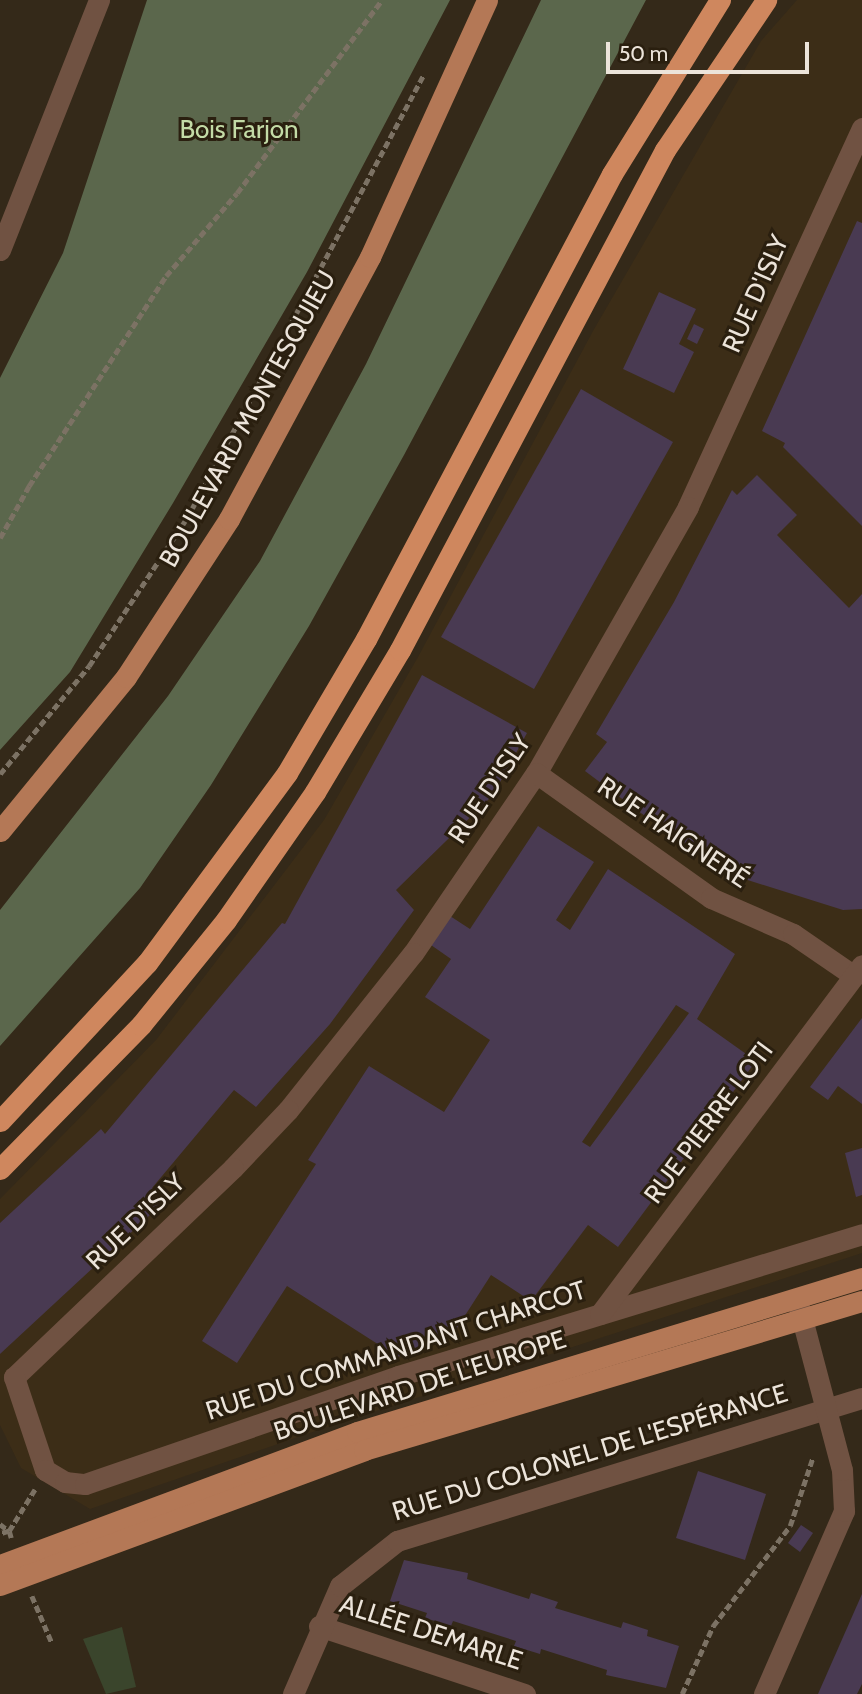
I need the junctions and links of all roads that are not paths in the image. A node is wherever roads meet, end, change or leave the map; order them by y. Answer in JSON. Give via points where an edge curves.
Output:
{"nodes":[{"id":1,"x":99,"y":0,"type":"edge"},
{"id":2,"x":487,"y":0,"type":"edge"},
{"id":3,"x":720,"y":0,"type":"edge"},
{"id":4,"x":766,"y":0,"type":"edge"},
{"id":5,"x":862,"y":128,"type":"edge"},
{"id":6,"x":0,"y":250,"type":"edge"},
{"id":7,"x":536,"y":773,"type":"junction"},
{"id":8,"x":0,"y":831,"type":"edge"},
{"id":9,"x":858,"y":970,"type":"edge"},
{"id":10,"x":0,"y":1121,"type":"edge"},
{"id":11,"x":0,"y":1169,"type":"edge"},
{"id":12,"x":862,"y":1234,"type":"edge"},
{"id":13,"x":862,"y":1278,"type":"edge"},
{"id":14,"x":796,"y":1296,"type":"junction"},
{"id":15,"x":862,"y":1301,"type":"edge"},
{"id":16,"x":600,"y":1314,"type":"junction"},
{"id":17,"x":802,"y":1318,"type":"junction"},
{"id":18,"x":14,"y":1377,"type":"joint"},
{"id":19,"x":862,"y":1398,"type":"edge"},
{"id":20,"x":826,"y":1409,"type":"junction"},
{"id":21,"x":0,"y":1565,"type":"edge"},
{"id":22,"x":0,"y":1585,"type":"edge"},
{"id":23,"x":319,"y":1626,"type":"junction"},
{"id":24,"x":293,"y":1694,"type":"edge"},
{"id":25,"x":525,"y":1694,"type":"edge"},
{"id":26,"x":764,"y":1694,"type":"edge"}],
"edges":[{"from":1,"to":6,"type":"street"},
{"from":2,"to":8,"type":"main road","name":"BOULEVARD MONTESQUIEU","via":[[375,247],[229,519],[126,677]]},
{"from":3,"to":10,"type":"highway","via":[[624,152],[366,639],[287,773],[164,943],[79,1041]]},
{"from":4,"to":11,"type":"highway","via":[[665,150],[400,650],[315,792],[233,910],[160,1002]]},
{"from":5,"to":7,"type":"street","name":"RUE D'ISLY","via":[[688,506]]},
{"from":7,"to":9,"type":"street","name":"RUE HAIGNERÉ","via":[[711,898],[793,934]]},
{"from":7,"to":18,"type":"street","name":"RUE D'ISLY","via":[[413,953],[288,1110]]},
{"from":9,"to":16,"type":"street","name":"RUE PIERRE LOTI"},
{"from":12,"to":16,"type":"street","name":"RUE DU COMMANDANT CHARCOT"},
{"from":13,"to":14,"type":"main road","name":"BOULEVARD DE L'EUROPE"},
{"from":14,"to":17,"type":"street"},
{"from":14,"to":21,"type":"main road","name":"BOULEVARD DE L'EUROPE","via":[[357,1432]]},
{"from":15,"to":17,"type":"main road","name":"BOULEVARD DE L'EUROPE"},
{"from":16,"to":18,"type":"street","name":"RUE DU COMMANDANT CHARCOT","via":[[363,1388],[85,1484],[65,1482],[45,1470]]},
{"from":17,"to":20,"type":"street"},
{"from":17,"to":22,"type":"main road","name":"BOULEVARD DE L'EUROPE","via":[[364,1450]]},
{"from":19,"to":20,"type":"street","name":"RUE DU COLONEL DE L'ESPÉRANCE"},
{"from":20,"to":23,"type":"street","name":"RUE DU COLONEL DE L'ESPÉRANCE","via":[[397,1541],[340,1586]]},
{"from":20,"to":26,"type":"street","via":[[844,1483],[844,1511]]},
{"from":23,"to":24,"type":"street","name":"RUE DU COLONEL DE L'ESPÉRANCE"},
{"from":23,"to":25,"type":"street","name":"ALLÉE DEMARLE"}]}
